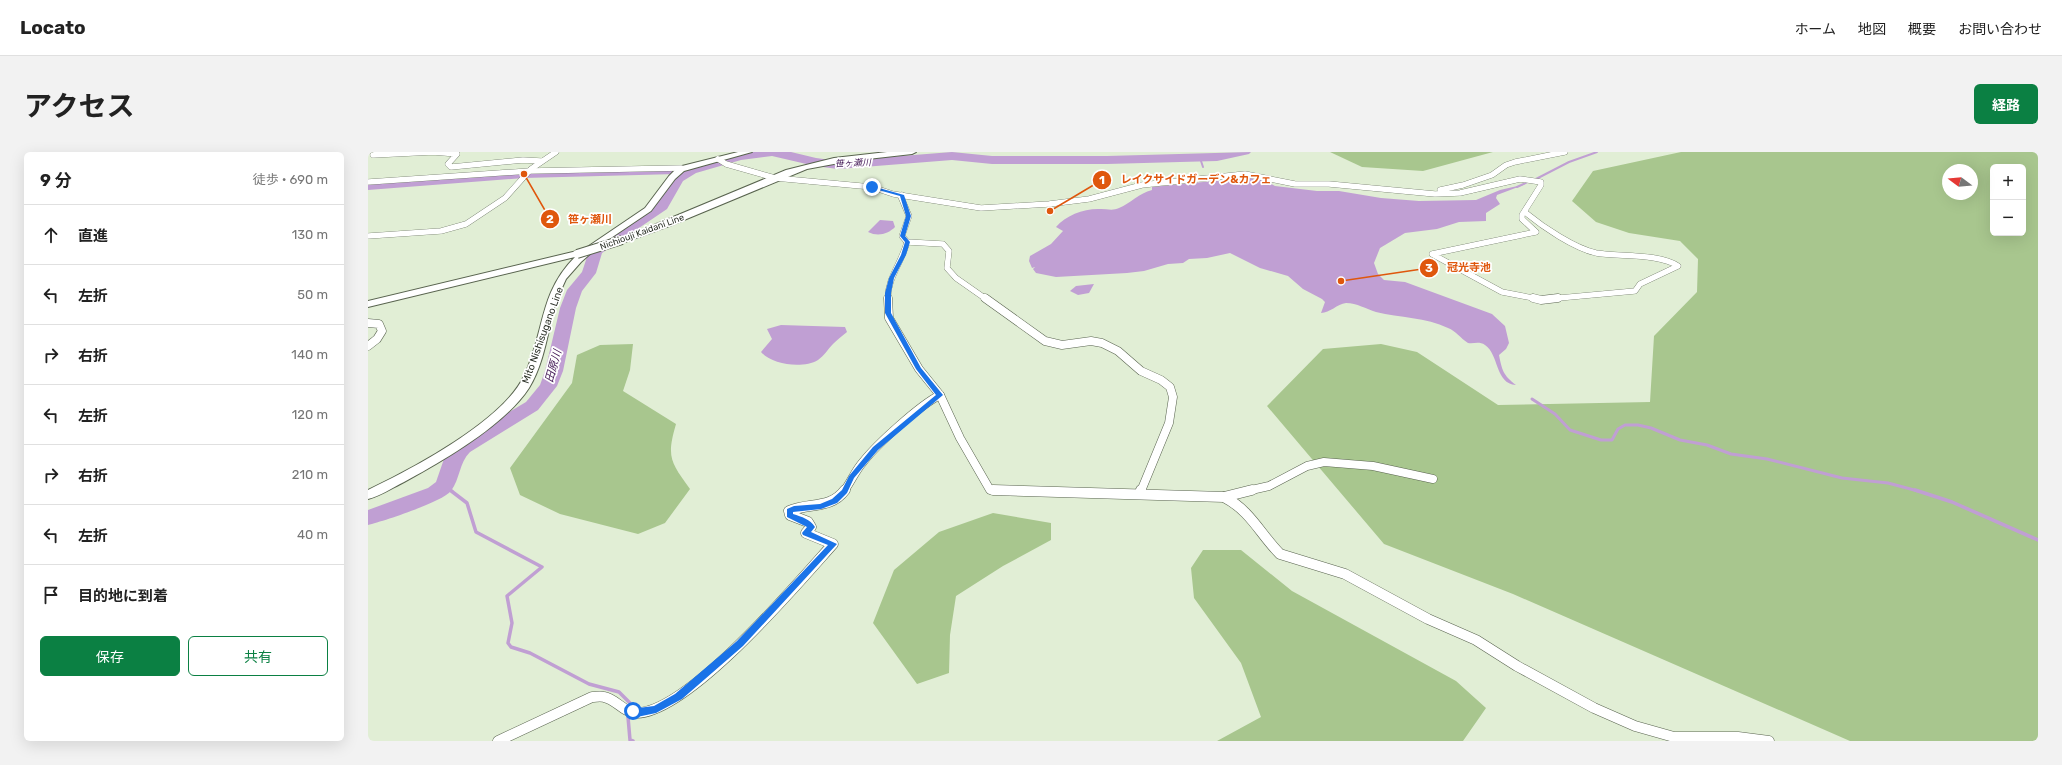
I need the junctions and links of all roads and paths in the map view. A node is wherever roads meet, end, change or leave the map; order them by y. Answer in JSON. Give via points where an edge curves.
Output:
{"nodes":[{"id":1,"x":378,"y":152,"type":"edge"},
{"id":2,"x":556,"y":152,"type":"edge"},
{"id":3,"x":748,"y":152,"type":"edge"},
{"id":4,"x":912,"y":152,"type":"edge"},
{"id":5,"x":1565,"y":152,"type":"edge"},
{"id":6,"x":847,"y":155,"type":"edge"},
{"id":7,"x":719,"y":160,"type":"junction"},
{"id":8,"x":541,"y":162,"type":"junction"},
{"id":9,"x":680,"y":170,"type":"junction"},
{"id":10,"x":528,"y":173,"type":"junction"},
{"id":11,"x":774,"y":178,"type":"junction"},
{"id":12,"x":368,"y":182,"type":"edge"},
{"id":13,"x":1415,"y":193,"type":"junction"},
{"id":14,"x":902,"y":195,"type":"junction"},
{"id":15,"x":1526,"y":213,"type":"junction"},
{"id":16,"x":368,"y":236,"type":"edge"},
{"id":17,"x":907,"y":242,"type":"junction"},
{"id":18,"x":368,"y":304,"type":"edge"},
{"id":19,"x":368,"y":323,"type":"edge"},
{"id":20,"x":368,"y":346,"type":"edge"},
{"id":21,"x":940,"y":395,"type":"junction"},
{"id":22,"x":1433,"y":479,"type":"dead end"},
{"id":23,"x":1140,"y":493,"type":"junction"},
{"id":24,"x":368,"y":495,"type":"edge"},
{"id":25,"x":1224,"y":496,"type":"junction"},
{"id":26,"x":498,"y":741,"type":"edge"},
{"id":27,"x":1769,"y":741,"type":"edge"}],
"edges":[{"from":1,"to":8,"type":"street","via":[[373,155],[433,152],[457,154],[448,164],[451,167],[523,160]]},
{"from":2,"to":8,"type":"street"},
{"from":3,"to":7,"type":"main road"},
{"from":4,"to":6,"type":"main road","name":"Nichiouji Kaidani Line"},
{"from":5,"to":13,"type":"street","via":[[1515,162],[1492,175],[1463,185]]},
{"from":6,"to":11,"type":"main road","name":"Nichiouji Kaidani Line"},
{"from":7,"to":9,"type":"main road"},
{"from":7,"to":11,"type":"street"},
{"from":8,"to":10,"type":"street"},
{"from":9,"to":10,"type":"street"},
{"from":9,"to":24,"type":"main road","name":"Mito Nishisugano Line","via":[[669,180],[659,199],[650,208],[601,240],[571,268],[557,289],[530,374],[524,387],[509,404],[486,423],[425,464]]},
{"from":10,"to":12,"type":"street"},
{"from":10,"to":16,"type":"street","via":[[506,198],[458,228]]},
{"from":11,"to":14,"type":"street","via":[[865,186]]},
{"from":11,"to":18,"type":"main road","name":"Nichiouji Kaidani Line","bridge":true,"via":[[669,223],[577,254]]},
{"from":13,"to":14,"type":"street","via":[[1326,184],[1294,184],[1254,174],[1168,181],[1088,198],[1009,207],[981,208]]},
{"from":13,"to":15,"type":"street","via":[[1459,194],[1519,180],[1541,182]]},
{"from":14,"to":17,"type":"street","via":[[909,216],[902,236]]},
{"from":15,"to":15,"type":"street","via":[[1538,223],[1585,250],[1649,257],[1678,266],[1640,284],[1635,291],[1541,300],[1502,292],[1432,254],[1534,233],[1534,229],[1522,219],[1522,215]]},
{"from":17,"to":21,"type":"street","via":[[904,255],[892,278],[888,293],[888,313],[919,369]]},
{"from":17,"to":23,"type":"street","via":[[943,244],[949,251],[948,268],[956,278],[1045,341],[1057,345],[1085,341],[1100,342],[1114,347],[1142,371],[1170,387],[1175,398],[1170,425]]},
{"from":19,"to":20,"type":"street","via":[[379,324],[382,331]]},
{"from":21,"to":23,"type":"street","via":[[960,438],[990,490]]},
{"from":21,"to":26,"type":"street","via":[[876,449],[834,501],[821,506],[794,508],[789,511],[790,515],[808,522],[811,527],[806,533],[833,544],[740,643],[678,697],[656,709],[637,713],[604,697],[592,697]]},
{"from":22,"to":25,"type":"street","via":[[1390,468],[1322,463],[1312,464],[1271,486]]},
{"from":23,"to":25,"type":"street"},
{"from":25,"to":27,"type":"street","via":[[1236,503],[1254,520],[1280,554],[1345,574],[1476,640],[1517,666],[1594,708],[1635,726],[1674,737],[1738,737]]}]}
